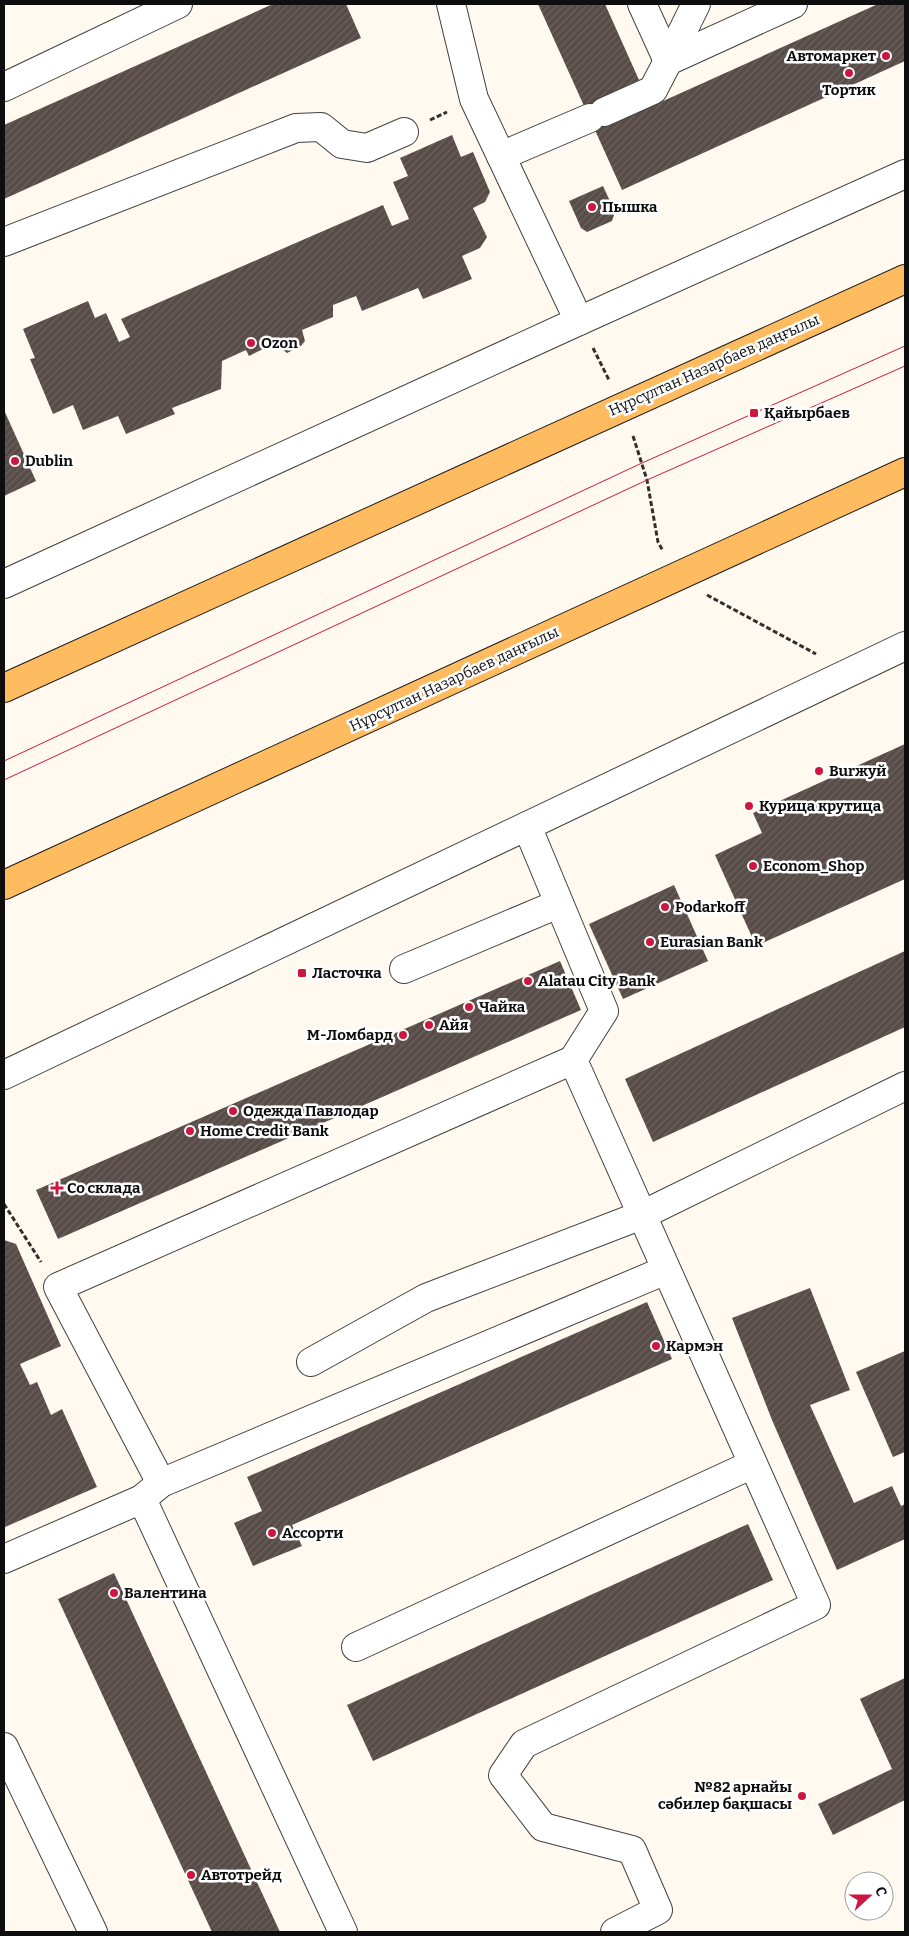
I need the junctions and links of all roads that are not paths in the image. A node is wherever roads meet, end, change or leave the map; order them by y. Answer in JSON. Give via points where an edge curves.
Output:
{"nodes":[{"id":1,"x":178,"y":4,"type":"edge"},
{"id":2,"x":451,"y":4,"type":"edge"},
{"id":3,"x":642,"y":4,"type":"edge"},
{"id":4,"x":696,"y":4,"type":"edge"},
{"id":5,"x":793,"y":4,"type":"edge"},
{"id":6,"x":668,"y":61,"type":"junction"},
{"id":7,"x":4,"y":87,"type":"edge"},
{"id":8,"x":404,"y":132,"type":"road end"},
{"id":9,"x":501,"y":156,"type":"junction"},
{"id":10,"x":905,"y":174,"type":"edge"},
{"id":11,"x":4,"y":242,"type":"edge"},
{"id":12,"x":905,"y":279,"type":"edge"},
{"id":13,"x":579,"y":321,"type":"junction"},
{"id":14,"x":905,"y":472,"type":"edge"},
{"id":15,"x":4,"y":584,"type":"edge"},
{"id":16,"x":905,"y":646,"type":"edge"},
{"id":17,"x":4,"y":688,"type":"edge"},
{"id":18,"x":526,"y":826,"type":"junction"},
{"id":19,"x":4,"y":885,"type":"edge"},
{"id":20,"x":558,"y":904,"type":"junction"},
{"id":21,"x":404,"y":969,"type":"dead end"},
{"id":22,"x":573,"y":1060,"type":"junction"},
{"id":23,"x":4,"y":1075,"type":"edge"},
{"id":24,"x":905,"y":1086,"type":"edge"},
{"id":25,"x":642,"y":1215,"type":"junction"},
{"id":26,"x":666,"y":1270,"type":"junction"},
{"id":27,"x":311,"y":1362,"type":"dead end"},
{"id":28,"x":753,"y":1464,"type":"junction"},
{"id":29,"x":151,"y":1491,"type":"junction"},
{"id":30,"x":4,"y":1560,"type":"edge"},
{"id":31,"x":356,"y":1647,"type":"dead end"},
{"id":32,"x":4,"y":1746,"type":"edge"},
{"id":33,"x":92,"y":1932,"type":"edge"},
{"id":34,"x":343,"y":1932,"type":"edge"},
{"id":35,"x":615,"y":1932,"type":"edge"}],
"edges":[{"from":1,"to":7,"type":"street"},
{"from":2,"to":9,"type":"street","via":[[474,99]]},
{"from":3,"to":6,"type":"street"},
{"from":4,"to":6,"type":"street"},
{"from":5,"to":6,"type":"street"},
{"from":6,"to":9,"type":"street","via":[[653,90]]},
{"from":8,"to":11,"type":"street","via":[[367,148],[342,144],[322,127],[296,128]]},
{"from":9,"to":13,"type":"street"},
{"from":10,"to":13,"type":"street"},
{"from":12,"to":17,"type":"main road","name":"Нұрсұлтан Назарбаев даңғылы"},
{"from":13,"to":15,"type":"street"},
{"from":14,"to":19,"type":"main road","name":"Нұрсұлтан Назарбаев даңғылы"},
{"from":16,"to":18,"type":"street"},
{"from":18,"to":20,"type":"street"},
{"from":18,"to":23,"type":"street"},
{"from":20,"to":21,"type":"street"},
{"from":20,"to":22,"type":"street","via":[[604,1011]]},
{"from":22,"to":25,"type":"street"},
{"from":22,"to":29,"type":"street","via":[[58,1287]]},
{"from":24,"to":25,"type":"street"},
{"from":25,"to":26,"type":"street"},
{"from":25,"to":27,"type":"street","via":[[426,1298]]},
{"from":26,"to":28,"type":"street"},
{"from":26,"to":29,"type":"street"},
{"from":28,"to":31,"type":"street"},
{"from":28,"to":35,"type":"street","via":[[816,1605],[524,1744],[503,1775],[542,1827],[632,1850],[658,1910]]},
{"from":29,"to":30,"type":"street"},
{"from":29,"to":34,"type":"street"},
{"from":32,"to":33,"type":"street"}]}
